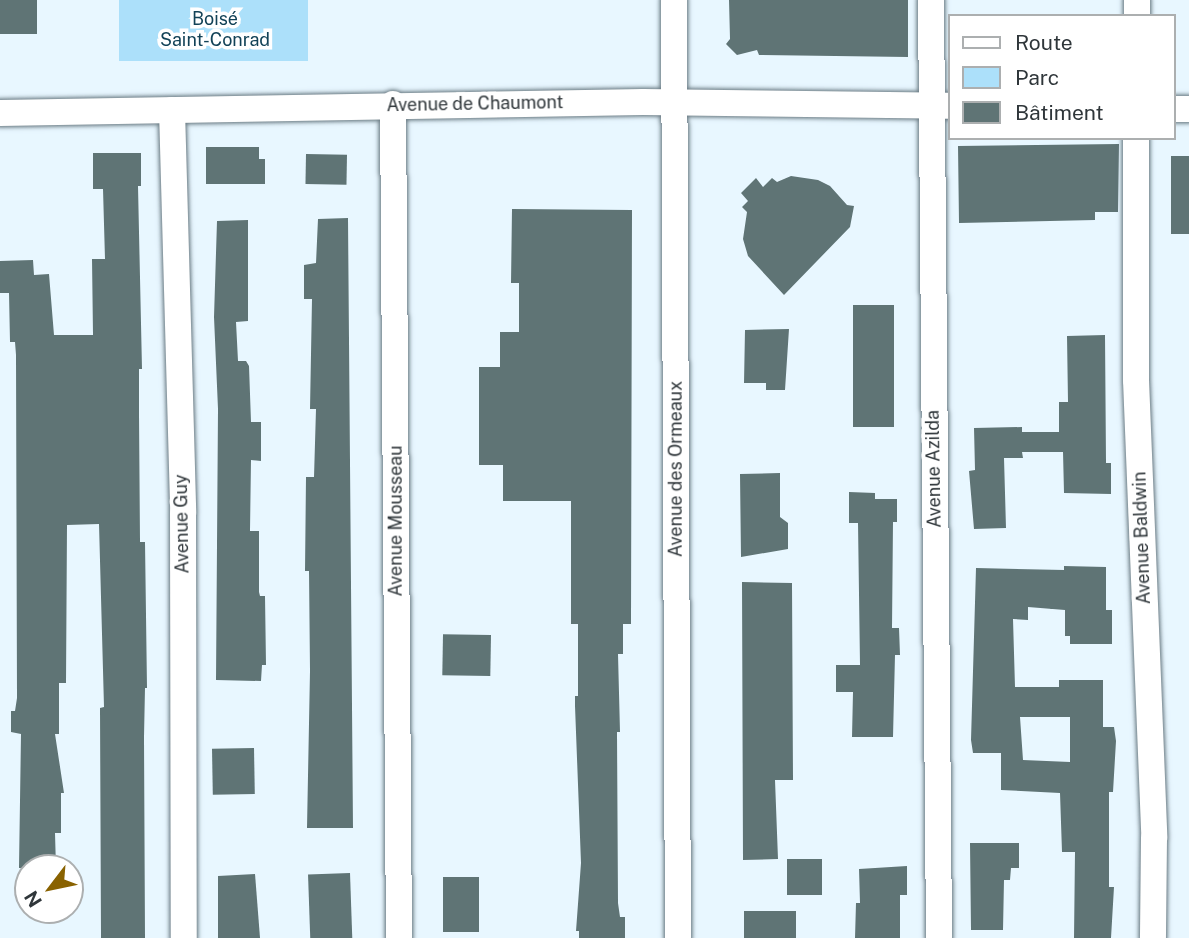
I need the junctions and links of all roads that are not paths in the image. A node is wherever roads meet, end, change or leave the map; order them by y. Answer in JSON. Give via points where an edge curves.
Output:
{"nodes":[{"id":1,"x":674,"y":0,"type":"edge"},
{"id":2,"x":931,"y":0,"type":"edge"},
{"id":3,"x":674,"y":102,"type":"junction"},
{"id":4,"x":393,"y":104,"type":"junction"},
{"id":5,"x":940,"y":105,"type":"edge"},
{"id":6,"x":172,"y":110,"type":"junction"},
{"id":7,"x":0,"y":113,"type":"edge"},
{"id":8,"x":1136,"y":140,"type":"edge"},
{"id":9,"x":184,"y":938,"type":"edge"},
{"id":10,"x":399,"y":938,"type":"edge"},
{"id":11,"x":678,"y":938,"type":"edge"},
{"id":12,"x":939,"y":938,"type":"edge"},
{"id":13,"x":1153,"y":938,"type":"edge"}],
"edges":[{"from":1,"to":3,"type":"street","name":"Avenue des Ormeaux"},
{"from":2,"to":5,"type":"street","name":"Avenue Azilda"},
{"from":3,"to":4,"type":"street","name":"Avenue de Chaumont"},
{"from":3,"to":5,"type":"street","name":"Avenue de Chaumont"},
{"from":3,"to":11,"type":"street","name":"Avenue des Ormeaux"},
{"from":4,"to":6,"type":"street","name":"Avenue de Chaumont"},
{"from":4,"to":10,"type":"street","name":"Avenue Mousseau"},
{"from":5,"to":12,"type":"street","name":"Avenue Azilda"},
{"from":6,"to":7,"type":"street","name":"Avenue de Chaumont"},
{"from":6,"to":9,"type":"street","name":"Avenue Guy","via":[[183,513]]},
{"from":8,"to":13,"type":"street","name":"Avenue Baldwin","via":[[1136,380],[1154,838]]}]}
